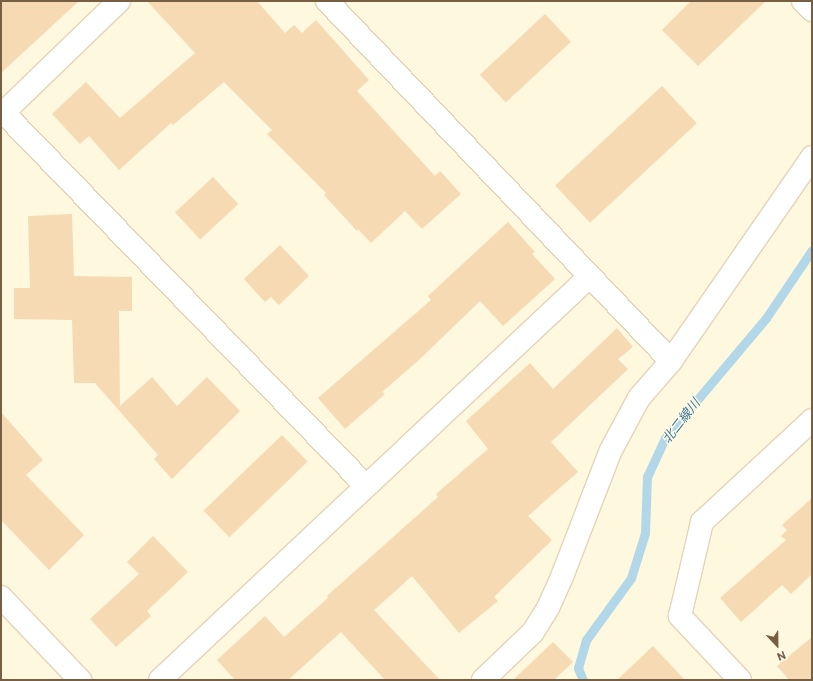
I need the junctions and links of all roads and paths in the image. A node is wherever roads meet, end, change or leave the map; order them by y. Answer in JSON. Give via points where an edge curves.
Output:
{"nodes":[{"id":1,"x":119,"y":1,"type":"edge"},
{"id":2,"x":327,"y":1,"type":"edge"},
{"id":3,"x":803,"y":1,"type":"edge"},
{"id":4,"x":812,"y":10,"type":"edge"},
{"id":5,"x":2,"y":112,"type":"edge"},
{"id":6,"x":812,"y":157,"type":"edge"},
{"id":7,"x":588,"y":277,"type":"junction"},
{"id":8,"x":671,"y":361,"type":"junction"},
{"id":9,"x":812,"y":420,"type":"edge"},
{"id":10,"x":366,"y":486,"type":"junction"},
{"id":11,"x":1,"y":597,"type":"edge"},
{"id":12,"x":80,"y":680,"type":"edge"},
{"id":13,"x":160,"y":680,"type":"edge"},
{"id":14,"x":483,"y":680,"type":"edge"},
{"id":15,"x":740,"y":680,"type":"edge"}],
"edges":[{"from":1,"to":5,"type":"street"},
{"from":2,"to":7,"type":"street"},
{"from":3,"to":4,"type":"street"},
{"from":5,"to":10,"type":"street"},
{"from":6,"to":8,"type":"street"},
{"from":7,"to":8,"type":"street"},
{"from":7,"to":10,"type":"street"},
{"from":8,"to":14,"type":"street","via":[[639,398],[610,452],[548,608],[533,632]]},
{"from":9,"to":15,"type":"street","via":[[702,522],[680,616]]},
{"from":10,"to":13,"type":"street"},
{"from":11,"to":12,"type":"street"}]}
